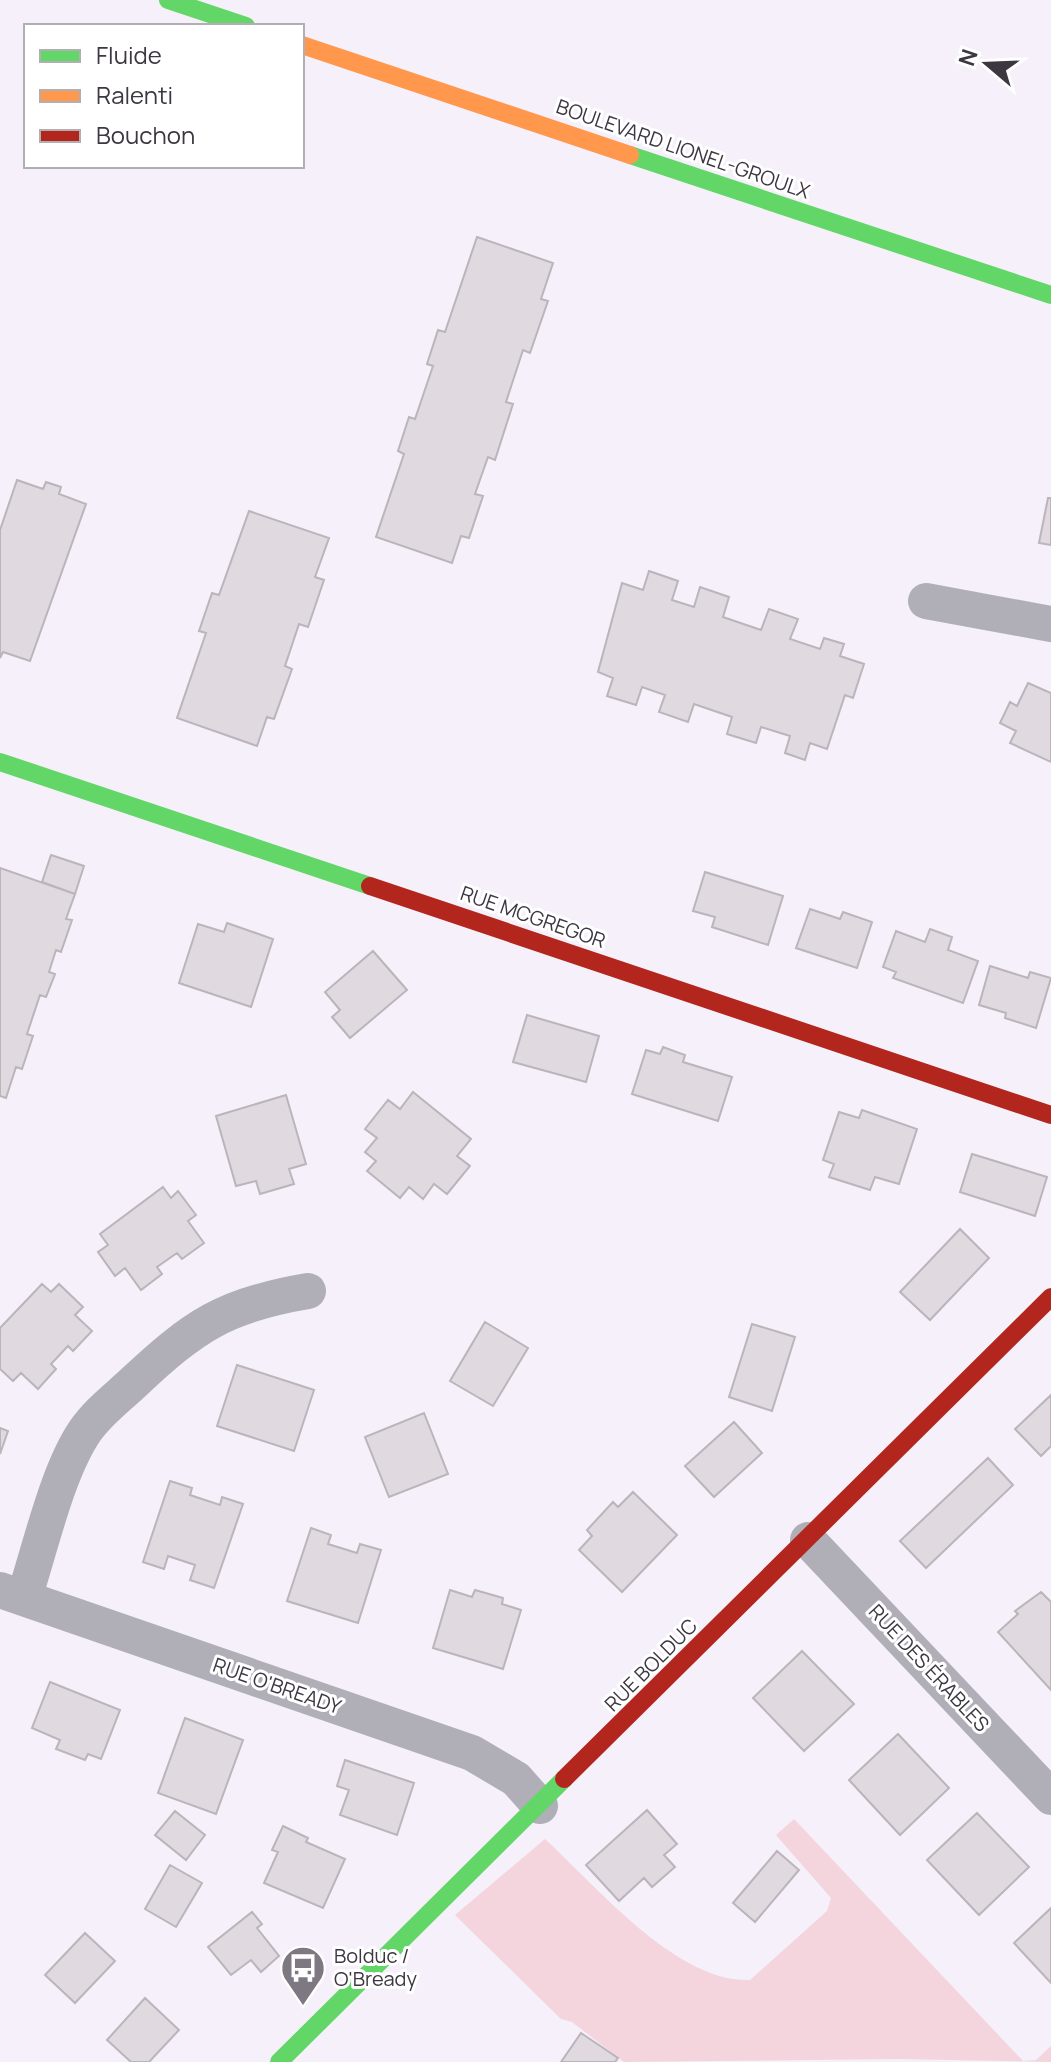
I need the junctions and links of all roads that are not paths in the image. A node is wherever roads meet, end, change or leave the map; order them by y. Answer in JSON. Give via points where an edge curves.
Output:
{"nodes":[{"id":1,"x":168,"y":0,"type":"edge"},
{"id":2,"x":240,"y":24,"type":"edge"},
{"id":3,"x":304,"y":46,"type":"edge"},
{"id":4,"x":1051,"y":295,"type":"edge"},
{"id":5,"x":926,"y":601,"type":"dead end"},
{"id":6,"x":1051,"y":624,"type":"edge"},
{"id":7,"x":0,"y":762,"type":"edge"},
{"id":8,"x":1051,"y":1115,"type":"edge"},
{"id":9,"x":308,"y":1291,"type":"dead end"},
{"id":10,"x":1051,"y":1297,"type":"edge"},
{"id":11,"x":808,"y":1540,"type":"junction"},
{"id":12,"x":12,"y":1594,"type":"edge"},
{"id":13,"x":1051,"y":1797,"type":"edge"},
{"id":14,"x":540,"y":1806,"type":"junction"},
{"id":15,"x":279,"y":2062,"type":"edge"}],
"edges":[{"from":1,"to":2,"type":"street"},
{"from":3,"to":4,"type":"street","name":"BOULEVARD LIONEL-GROULX"},
{"from":5,"to":6,"type":"street"},
{"from":7,"to":8,"type":"street","name":"RUE MCGREGOR"},
{"from":9,"to":12,"type":"street","via":[[233,1310],[202,1324],[104,1410],[85,1431],[69,1462]]},
{"from":10,"to":11,"type":"street","name":"RUE BOLDUC"},
{"from":11,"to":13,"type":"street","name":"RUE DES ÉRABLES"},
{"from":11,"to":14,"type":"street","name":"RUE BOLDUC"},
{"from":12,"to":14,"type":"street","name":"RUE O'BREADY","via":[[472,1753],[516,1779]]},
{"from":14,"to":15,"type":"street","name":"RUE BOLDUC"}]}
